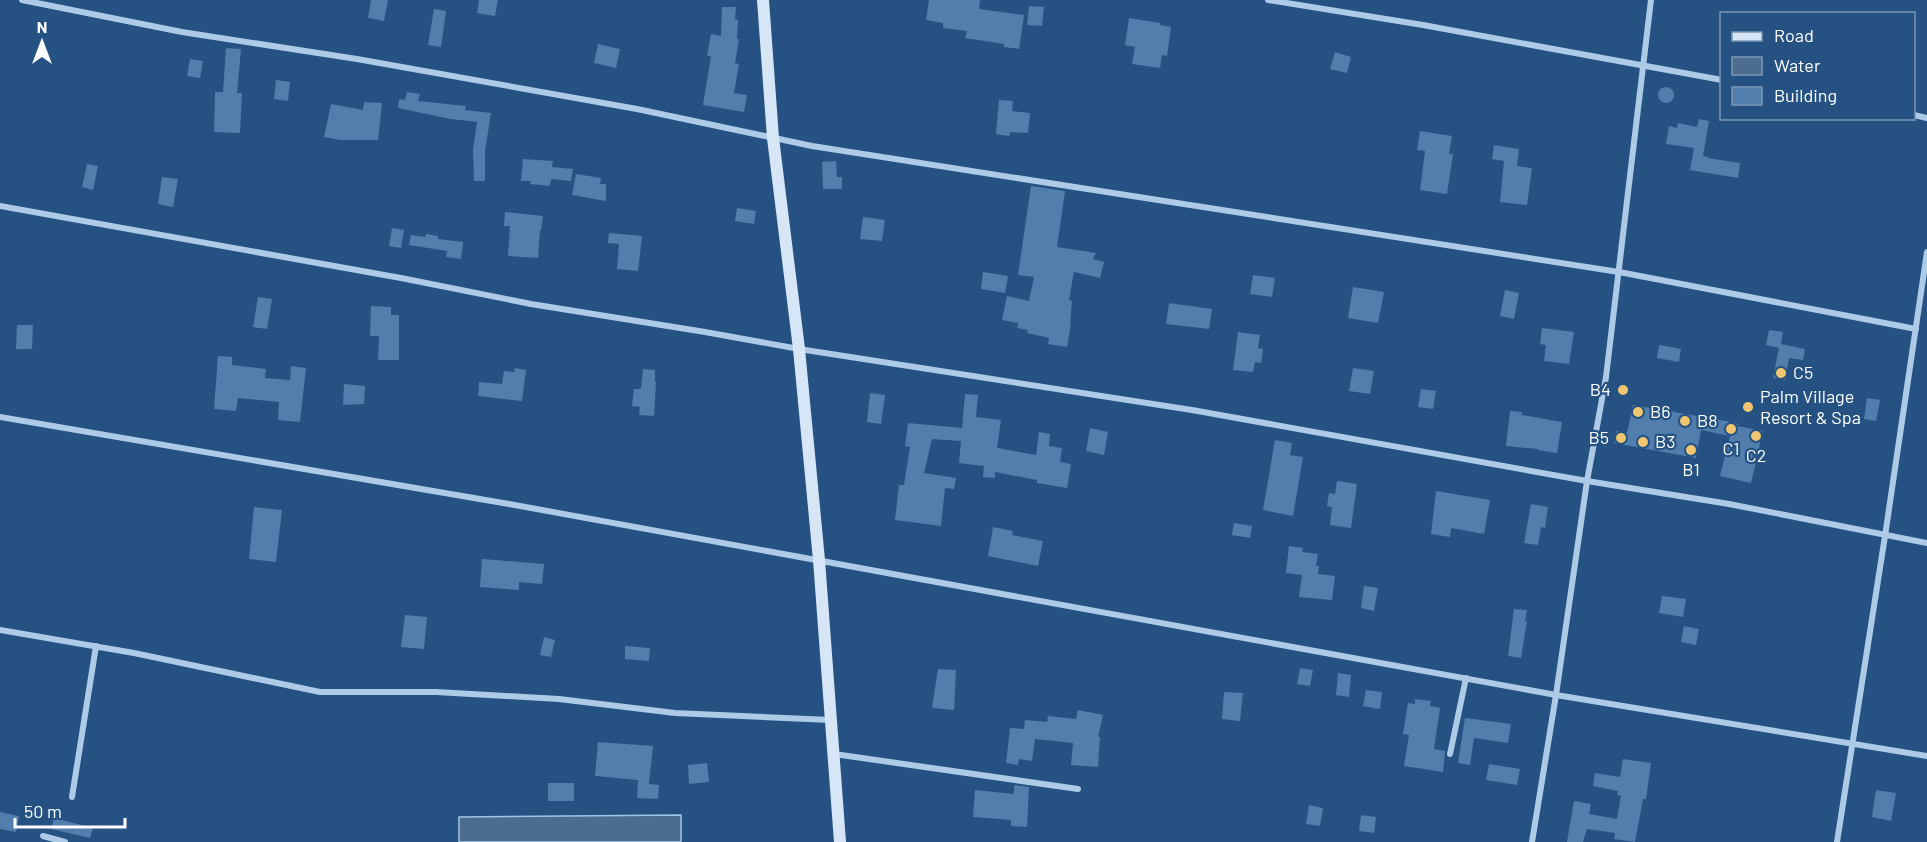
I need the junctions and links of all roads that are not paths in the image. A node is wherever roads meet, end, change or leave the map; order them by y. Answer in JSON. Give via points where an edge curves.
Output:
{"nodes":[{"id":1,"x":22,"y":0,"type":"edge"},
{"id":2,"x":763,"y":0,"type":"edge"},
{"id":3,"x":1268,"y":0,"type":"edge"},
{"id":4,"x":1651,"y":0,"type":"edge"},
{"id":5,"x":1642,"y":65,"type":"junction"},
{"id":6,"x":1720,"y":80,"type":"edge"},
{"id":7,"x":773,"y":138,"type":"junction"},
{"id":8,"x":0,"y":206,"type":"edge"},
{"id":9,"x":1927,"y":252,"type":"edge"},
{"id":10,"x":1619,"y":272,"type":"junction"},
{"id":11,"x":1916,"y":329,"type":"junction"},
{"id":12,"x":799,"y":349,"type":"junction"},
{"id":13,"x":0,"y":417,"type":"edge"},
{"id":14,"x":1587,"y":481,"type":"junction"},
{"id":15,"x":1885,"y":536,"type":"junction"},
{"id":16,"x":1927,"y":543,"type":"edge"},
{"id":17,"x":819,"y":560,"type":"junction"},
{"id":18,"x":0,"y":630,"type":"edge"},
{"id":19,"x":96,"y":646,"type":"junction"},
{"id":20,"x":1466,"y":678,"type":"junction"},
{"id":21,"x":1556,"y":695,"type":"junction"},
{"id":22,"x":830,"y":720,"type":"junction"},
{"id":23,"x":1852,"y":743,"type":"junction"},
{"id":24,"x":833,"y":754,"type":"junction"},
{"id":25,"x":1450,"y":754,"type":"dead end"},
{"id":26,"x":1927,"y":756,"type":"edge"},
{"id":27,"x":1078,"y":789,"type":"dead end"},
{"id":28,"x":72,"y":796,"type":"dead end"},
{"id":29,"x":43,"y":836,"type":"dead end"},
{"id":30,"x":65,"y":842,"type":"edge"},
{"id":31,"x":840,"y":842,"type":"edge"},
{"id":32,"x":1532,"y":842,"type":"edge"},
{"id":33,"x":1837,"y":842,"type":"edge"}],
"edges":[{"from":1,"to":7,"type":"street","via":[[182,32],[637,109]]},
{"from":2,"to":7,"type":"street"},
{"from":3,"to":5,"type":"street"},
{"from":4,"to":5,"type":"street"},
{"from":5,"to":6,"type":"street"},
{"from":5,"to":10,"type":"street"},
{"from":7,"to":10,"type":"street"},
{"from":7,"to":12,"type":"street"},
{"from":8,"to":12,"type":"street"},
{"from":9,"to":11,"type":"street"},
{"from":10,"to":11,"type":"street"},
{"from":10,"to":14,"type":"street","via":[[1606,377]]},
{"from":11,"to":15,"type":"street"},
{"from":12,"to":14,"type":"street","via":[[1192,410]]},
{"from":12,"to":17,"type":"street"},
{"from":13,"to":17,"type":"street"},
{"from":14,"to":15,"type":"street","via":[[1729,504]]},
{"from":14,"to":21,"type":"street"},
{"from":15,"to":16,"type":"street"},
{"from":15,"to":23,"type":"street"},
{"from":17,"to":20,"type":"street"},
{"from":17,"to":22,"type":"street"},
{"from":18,"to":19,"type":"street"},
{"from":19,"to":22,"type":"street","via":[[320,692],[436,692],[559,699],[675,713]]},
{"from":19,"to":28,"type":"street"},
{"from":20,"to":21,"type":"street"},
{"from":20,"to":25,"type":"street"},
{"from":21,"to":23,"type":"street"},
{"from":21,"to":32,"type":"street"},
{"from":22,"to":24,"type":"street"},
{"from":23,"to":26,"type":"street"},
{"from":23,"to":33,"type":"street"},
{"from":24,"to":27,"type":"street"},
{"from":24,"to":31,"type":"street"},
{"from":29,"to":30,"type":"street"}]}
